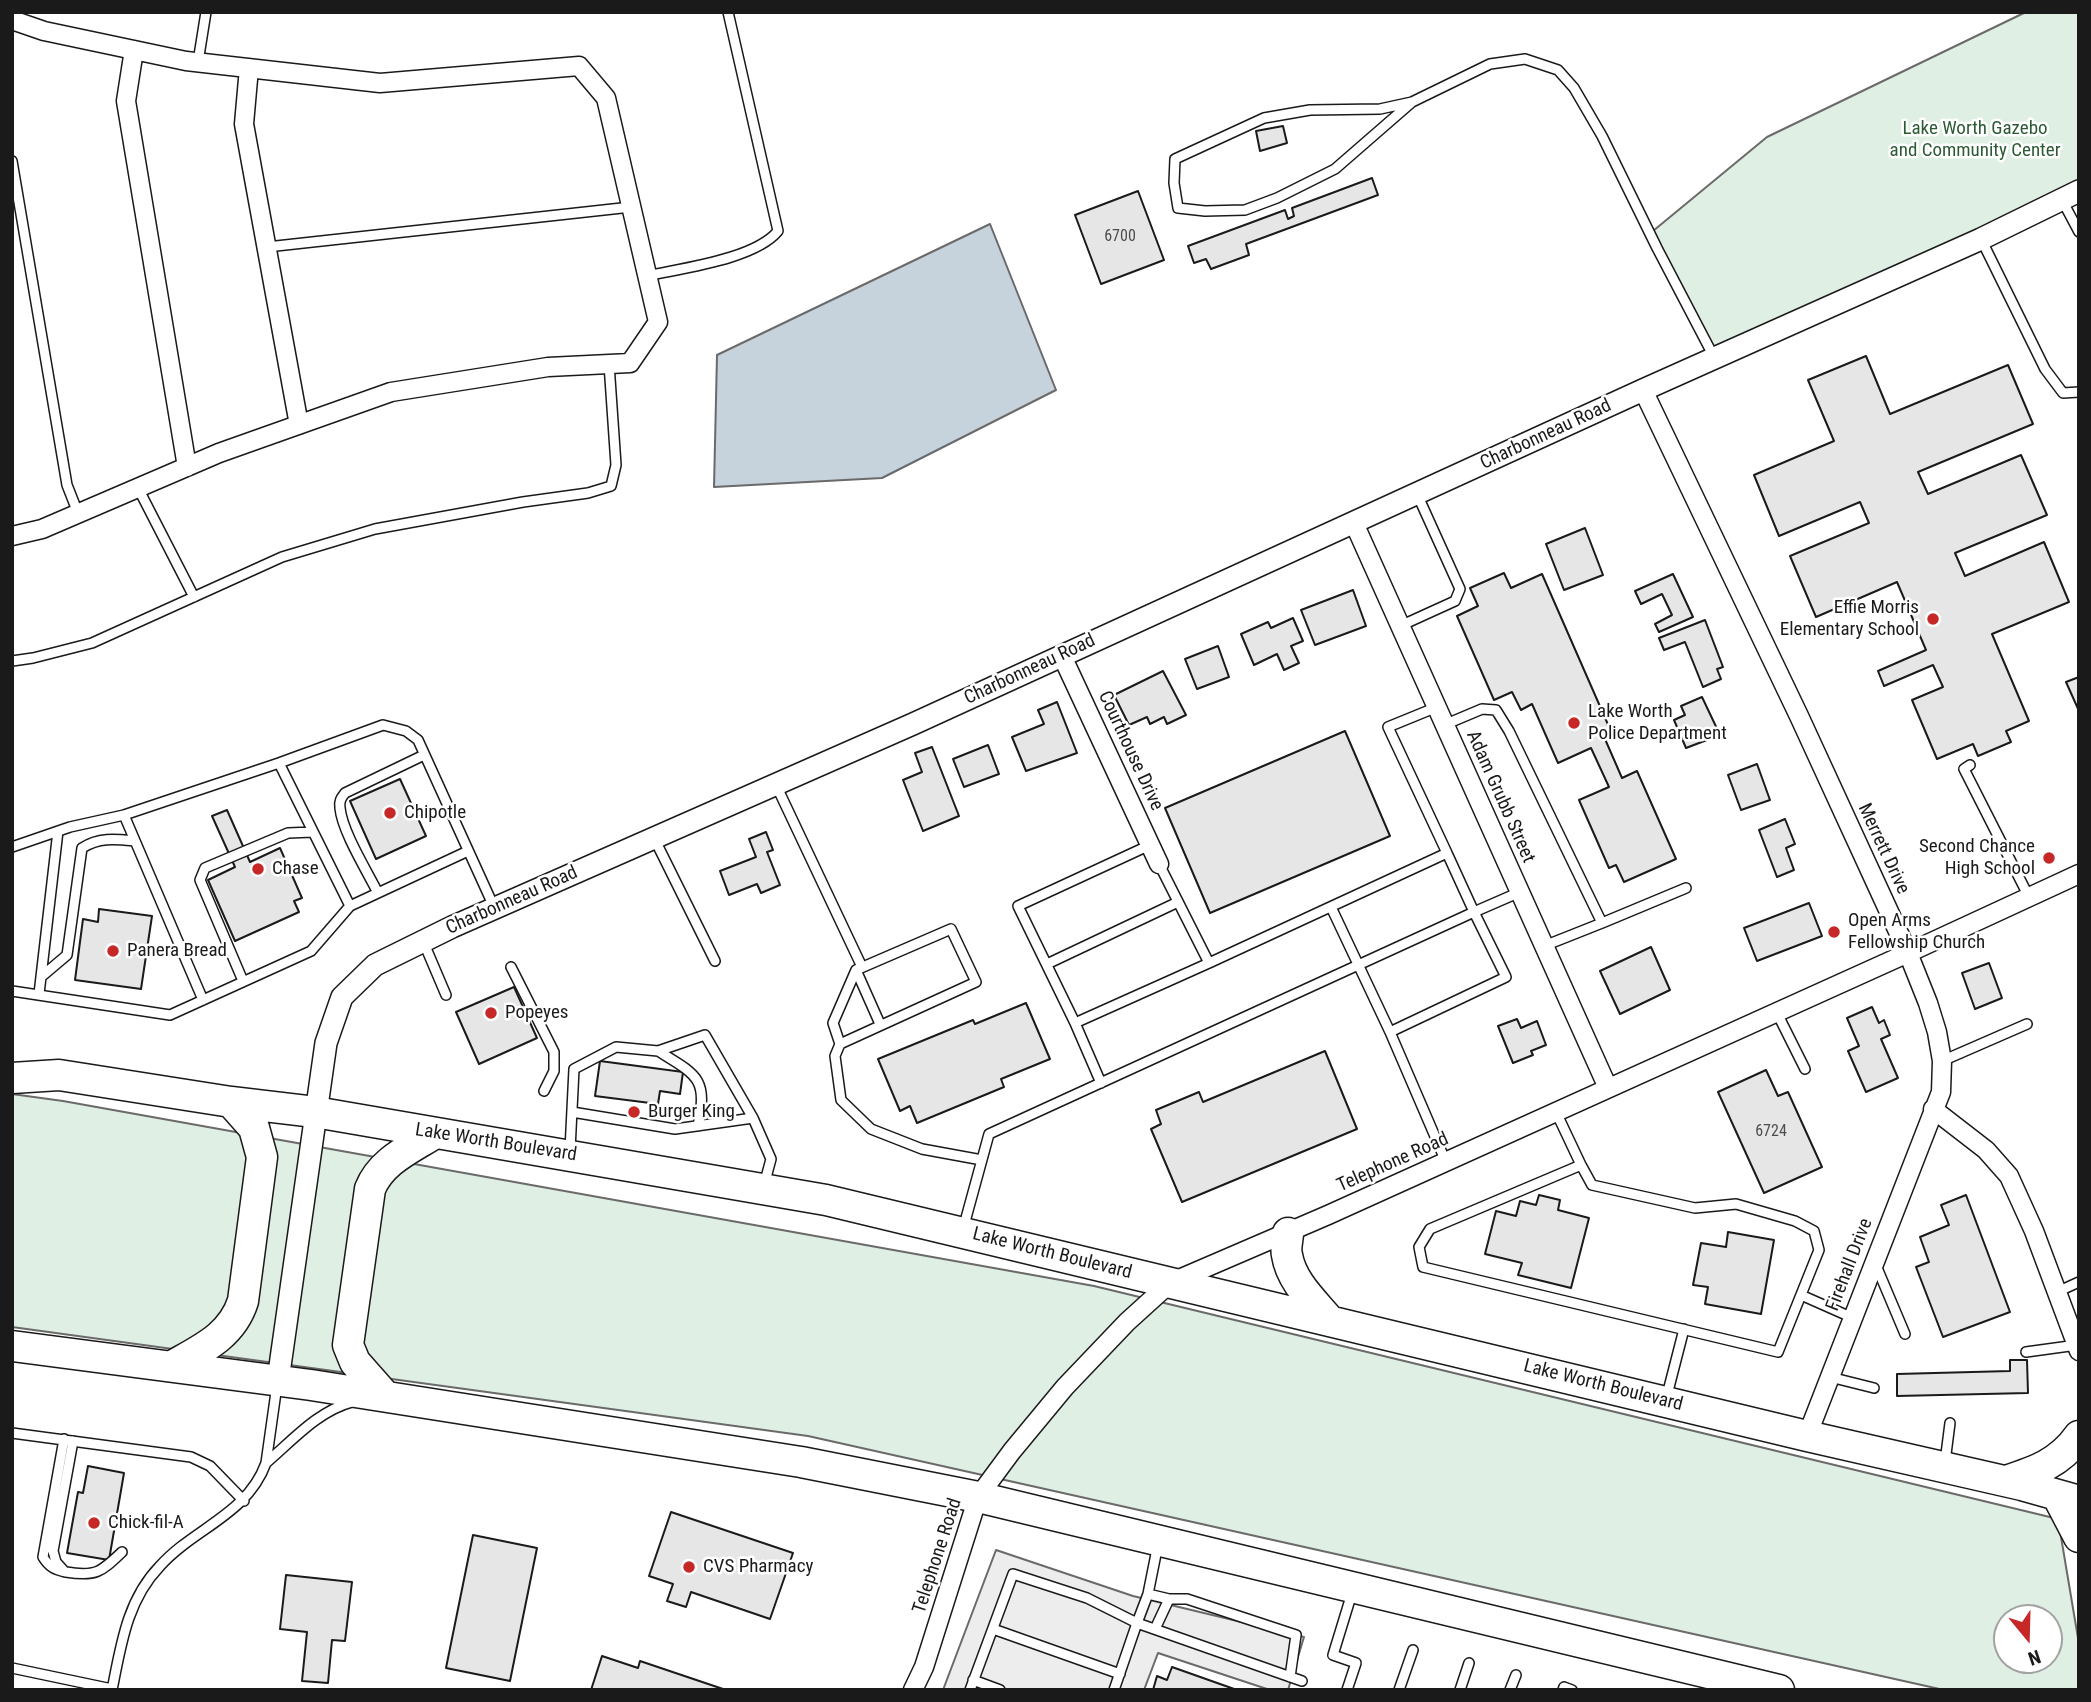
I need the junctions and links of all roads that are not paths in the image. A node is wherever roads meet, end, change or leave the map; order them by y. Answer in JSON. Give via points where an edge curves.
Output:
{"nodes":[{"id":1,"x":206,"y":12,"type":"edge"},
{"id":2,"x":729,"y":12,"type":"edge"},
{"id":3,"x":12,"y":20,"type":"edge"},
{"id":4,"x":134,"y":50,"type":"junction"},
{"id":5,"x":198,"y":62,"type":"junction"},
{"id":6,"x":249,"y":68,"type":"junction"},
{"id":7,"x":1412,"y":102,"type":"junction"},
{"id":8,"x":12,"y":161,"type":"edge"},
{"id":9,"x":2070,"y":195,"type":"edge"},
{"id":10,"x":631,"y":207,"type":"junction"},
{"id":11,"x":2079,"y":232,"type":"edge"},
{"id":12,"x":1981,"y":239,"type":"junction"},
{"id":13,"x":267,"y":247,"type":"junction"},
{"id":14,"x":647,"y":276,"type":"junction"},
{"id":15,"x":1715,"y":358,"type":"junction"},
{"id":16,"x":609,"y":364,"type":"junction"},
{"id":17,"x":1643,"y":390,"type":"junction"},
{"id":18,"x":2079,"y":392,"type":"edge"},
{"id":19,"x":299,"y":425,"type":"junction"},
{"id":20,"x":187,"y":467,"type":"junction"},
{"id":21,"x":138,"y":488,"type":"junction"},
{"id":22,"x":1417,"y":494,"type":"junction"},
{"id":23,"x":78,"y":513,"type":"junction"},
{"id":24,"x":1354,"y":523,"type":"junction"},
{"id":25,"x":12,"y":536,"type":"edge"},
{"id":26,"x":194,"y":597,"type":"junction"},
{"id":27,"x":1400,"y":626,"type":"junction"},
{"id":28,"x":1062,"y":656,"type":"junction"},
{"id":29,"x":12,"y":661,"type":"edge"},
{"id":30,"x":1437,"y":707,"type":"junction"},
{"id":31,"x":1444,"y":725,"type":"junction"},
{"id":32,"x":424,"y":755,"type":"junction"},
{"id":33,"x":279,"y":763,"type":"junction"},
{"id":34,"x":1970,"y":765,"type":"dead end"},
{"id":35,"x":776,"y":785,"type":"junction"},
{"id":36,"x":124,"y":815,"type":"junction"},
{"id":37,"x":58,"y":831,"type":"junction"},
{"id":38,"x":313,"y":832,"type":"junction"},
{"id":39,"x":654,"y":838,"type":"junction"},
{"id":40,"x":135,"y":841,"type":"junction"},
{"id":41,"x":1150,"y":845,"type":"junction"},
{"id":42,"x":12,"y":847,"type":"edge"},
{"id":43,"x":468,"y":851,"type":"junction"},
{"id":44,"x":1447,"y":853,"type":"junction"},
{"id":45,"x":1159,"y":864,"type":"joint"},
{"id":46,"x":2079,"y":874,"type":"edge"},
{"id":47,"x":1686,"y":888,"type":"dead end"},
{"id":48,"x":1520,"y":892,"type":"junction"},
{"id":49,"x":378,"y":893,"type":"junction"},
{"id":50,"x":2029,"y":897,"type":"junction"},
{"id":51,"x":1178,"y":902,"type":"junction"},
{"id":52,"x":350,"y":906,"type":"junction"},
{"id":53,"x":1331,"y":907,"type":"junction"},
{"id":54,"x":495,"y":909,"type":"junction"},
{"id":55,"x":1474,"y":912,"type":"junction"},
{"id":56,"x":1602,"y":923,"type":"junction"},
{"id":57,"x":423,"y":941,"type":"junction"},
{"id":58,"x":1544,"y":946,"type":"junction"},
{"id":59,"x":1908,"y":953,"type":"junction"},
{"id":60,"x":715,"y":961,"type":"dead end"},
{"id":61,"x":1209,"y":963,"type":"junction"},
{"id":62,"x":1047,"y":964,"type":"junction"},
{"id":63,"x":1359,"y":965,"type":"junction"},
{"id":64,"x":512,"y":967,"type":"dead end"},
{"id":65,"x":859,"y":969,"type":"junction"},
{"id":66,"x":41,"y":977,"type":"junction"},
{"id":67,"x":243,"y":982,"type":"junction"},
{"id":68,"x":12,"y":991,"type":"edge"},
{"id":69,"x":39,"y":994,"type":"junction"},
{"id":70,"x":446,"y":995,"type":"dead end"},
{"id":71,"x":203,"y":1000,"type":"junction"},
{"id":72,"x":1777,"y":1013,"type":"junction"},
{"id":73,"x":1075,"y":1023,"type":"junction"},
{"id":74,"x":880,"y":1024,"type":"junction"},
{"id":75,"x":2027,"y":1024,"type":"dead end"},
{"id":76,"x":1390,"y":1032,"type":"junction"},
{"id":77,"x":840,"y":1044,"type":"junction"},
{"id":78,"x":658,"y":1051,"type":"junction"},
{"id":79,"x":1942,"y":1061,"type":"junction"},
{"id":80,"x":1805,"y":1069,"type":"dead end"},
{"id":81,"x":12,"y":1078,"type":"edge"},
{"id":82,"x":1101,"y":1083,"type":"junction"},
{"id":83,"x":1608,"y":1088,"type":"junction"},
{"id":84,"x":544,"y":1091,"type":"dead end"},
{"id":85,"x":232,"y":1102,"type":"junction"},
{"id":86,"x":1933,"y":1109,"type":"junction"},
{"id":87,"x":315,"y":1112,"type":"junction"},
{"id":88,"x":572,"y":1112,"type":"junction"},
{"id":89,"x":1556,"y":1112,"type":"junction"},
{"id":90,"x":753,"y":1118,"type":"junction"},
{"id":91,"x":698,"y":1126,"type":"junction"},
{"id":92,"x":435,"y":1133,"type":"junction"},
{"id":93,"x":570,"y":1155,"type":"junction"},
{"id":94,"x":982,"y":1160,"type":"junction"},
{"id":95,"x":1446,"y":1161,"type":"junction"},
{"id":96,"x":1581,"y":1164,"type":"junction"},
{"id":97,"x":762,"y":1189,"type":"junction"},
{"id":98,"x":962,"y":1233,"type":"junction"},
{"id":99,"x":1289,"y":1233,"type":"junction"},
{"id":100,"x":1874,"y":1262,"type":"junction"},
{"id":101,"x":2079,"y":1282,"type":"edge"},
{"id":102,"x":1170,"y":1283,"type":"junction"},
{"id":103,"x":2056,"y":1292,"type":"junction"},
{"id":104,"x":1801,"y":1295,"type":"junction"},
{"id":105,"x":1853,"y":1318,"type":"junction"},
{"id":106,"x":1329,"y":1320,"type":"junction"},
{"id":107,"x":1685,"y":1329,"type":"junction"},
{"id":108,"x":1905,"y":1334,"type":"dead end"},
{"id":109,"x":12,"y":1346,"type":"edge"},
{"id":110,"x":2078,"y":1348,"type":"edge"},
{"id":111,"x":2026,"y":1352,"type":"dead end"},
{"id":112,"x":172,"y":1366,"type":"junction"},
{"id":113,"x":1830,"y":1377,"type":"junction"},
{"id":114,"x":278,"y":1380,"type":"junction"},
{"id":115,"x":1874,"y":1388,"type":"dead end"},
{"id":116,"x":385,"y":1396,"type":"junction"},
{"id":117,"x":1665,"y":1401,"type":"junction"},
{"id":118,"x":1950,"y":1423,"type":"dead end"},
{"id":119,"x":12,"y":1433,"type":"edge"},
{"id":120,"x":1807,"y":1436,"type":"junction"},
{"id":121,"x":2079,"y":1436,"type":"edge"},
{"id":122,"x":69,"y":1440,"type":"junction"},
{"id":123,"x":266,"y":1463,"type":"junction"},
{"id":124,"x":1945,"y":1467,"type":"junction"},
{"id":125,"x":2006,"y":1481,"type":"junction"},
{"id":126,"x":978,"y":1497,"type":"junction"},
{"id":127,"x":2068,"y":1498,"type":"edge"},
{"id":128,"x":244,"y":1501,"type":"junction"},
{"id":129,"x":2079,"y":1537,"type":"edge"},
{"id":130,"x":1159,"y":1541,"type":"junction"},
{"id":131,"x":122,"y":1552,"type":"dead end"},
{"id":132,"x":1353,"y":1588,"type":"junction"},
{"id":133,"x":1148,"y":1594,"type":"junction"},
{"id":134,"x":1169,"y":1599,"type":"junction"},
{"id":135,"x":1137,"y":1623,"type":"junction"},
{"id":136,"x":993,"y":1629,"type":"junction"},
{"id":137,"x":1156,"y":1629,"type":"junction"},
{"id":138,"x":1413,"y":1650,"type":"dead end"},
{"id":139,"x":1469,"y":1663,"type":"dead end"},
{"id":140,"x":12,"y":1668,"type":"edge"},
{"id":141,"x":1120,"y":1674,"type":"junction"},
{"id":142,"x":1516,"y":1675,"type":"dead end"},
{"id":143,"x":1290,"y":1677,"type":"junction"},
{"id":144,"x":973,"y":1679,"type":"junction"},
{"id":145,"x":1301,"y":1681,"type":"dead end"},
{"id":146,"x":1728,"y":1685,"type":"edge"},
{"id":147,"x":112,"y":1690,"type":"edge"},
{"id":148,"x":913,"y":1690,"type":"edge"},
{"id":149,"x":970,"y":1690,"type":"edge"},
{"id":150,"x":1000,"y":1690,"type":"edge"},
{"id":151,"x":1114,"y":1690,"type":"edge"},
{"id":152,"x":1347,"y":1690,"type":"edge"},
{"id":153,"x":1399,"y":1690,"type":"edge"},
{"id":154,"x":1460,"y":1690,"type":"edge"},
{"id":155,"x":1510,"y":1690,"type":"edge"},
{"id":156,"x":1563,"y":1690,"type":"edge"},
{"id":157,"x":1572,"y":1690,"type":"edge"},
{"id":158,"x":1779,"y":1690,"type":"edge"}],
"edges":[{"from":1,"to":5,"type":"lane"},
{"from":2,"to":14,"type":"lane","via":[[778,231],[770,241],[748,252]]},
{"from":3,"to":4,"type":"street"},
{"from":4,"to":5,"type":"street"},
{"from":4,"to":20,"type":"street","via":[[126,101]]},
{"from":5,"to":6,"type":"street"},
{"from":6,"to":10,"type":"street","via":[[380,83],[579,66],[606,98]]},
{"from":6,"to":13,"type":"street","via":[[244,124]]},
{"from":7,"to":7,"type":"lane","via":[[1380,109],[1310,110],[1264,118],[1227,134],[1175,159],[1178,208],[1245,210],[1277,198],[1335,169]]},
{"from":7,"to":15,"type":"lane","via":[[1490,64],[1525,59],[1558,70],[1602,136]]},
{"from":8,"to":23,"type":"lane","via":[[67,485]]},
{"from":9,"to":11,"type":"lane"},
{"from":9,"to":12,"type":"street","name":"Charbonneau Road"},
{"from":10,"to":13,"type":"lane"},
{"from":10,"to":14,"type":"street"},
{"from":12,"to":15,"type":"street","name":"Charbonneau Road"},
{"from":12,"to":18,"type":"lane","via":[[2045,369],[2063,393]]},
{"from":13,"to":19,"type":"street"},
{"from":14,"to":16,"type":"street","via":[[658,322],[630,363]]},
{"from":15,"to":17,"type":"street","name":"Charbonneau Road"},
{"from":16,"to":19,"type":"street","via":[[548,368],[391,393]]},
{"from":16,"to":26,"type":"lane","via":[[616,465],[611,486],[375,528],[282,557]]},
{"from":17,"to":22,"type":"street","name":"Charbonneau Road"},
{"from":17,"to":59,"type":"street","name":"Merrett Drive"},
{"from":19,"to":20,"type":"street"},
{"from":20,"to":21,"type":"street"},
{"from":21,"to":23,"type":"street"},
{"from":21,"to":26,"type":"lane"},
{"from":22,"to":24,"type":"street","name":"Charbonneau Road"},
{"from":22,"to":27,"type":"lane","via":[[1460,589],[1455,601]]},
{"from":23,"to":25,"type":"street"},
{"from":24,"to":27,"type":"street","name":"Adam Grubb Street"},
{"from":24,"to":28,"type":"street","name":"Charbonneau Road"},
{"from":26,"to":29,"type":"lane","via":[[92,643]]},
{"from":27,"to":30,"type":"street","name":"Adam Grubb Street"},
{"from":28,"to":35,"type":"street","name":"Charbonneau Road"},
{"from":28,"to":41,"type":"street","name":"Courthouse Drive"},
{"from":30,"to":31,"type":"street","name":"Adam Grubb Street"},
{"from":30,"to":44,"type":"lane","via":[[1388,727]]},
{"from":31,"to":48,"type":"street","name":"Adam Grubb Street"},
{"from":31,"to":56,"type":"lane","via":[[1482,709],[1496,710]]},
{"from":32,"to":33,"type":"lane","via":[[418,740],[406,731],[383,725]]},
{"from":32,"to":43,"type":"lane"},
{"from":32,"to":49,"type":"lane","via":[[340,799],[343,822]]},
{"from":33,"to":36,"type":"lane"},
{"from":33,"to":38,"type":"lane"},
{"from":34,"to":50,"type":"lane","via":[[1964,769]]},
{"from":35,"to":39,"type":"street","name":"Charbonneau Road"},
{"from":35,"to":65,"type":"lane"},
{"from":36,"to":37,"type":"lane"},
{"from":36,"to":40,"type":"lane"},
{"from":37,"to":42,"type":"lane"},
{"from":37,"to":66,"type":"lane"},
{"from":38,"to":52,"type":"lane"},
{"from":38,"to":67,"type":"lane","via":[[288,833],[205,868],[200,880]]},
{"from":39,"to":54,"type":"street","name":"Charbonneau Road"},
{"from":39,"to":60,"type":"lane"},
{"from":40,"to":66,"type":"lane","via":[[93,841],[82,848],[68,955]]},
{"from":40,"to":71,"type":"lane"},
{"from":41,"to":45,"type":"street","name":"Courthouse Drive"},
{"from":41,"to":62,"type":"lane","via":[[1018,906]]},
{"from":43,"to":49,"type":"lane"},
{"from":43,"to":54,"type":"lane"},
{"from":44,"to":53,"type":"lane"},
{"from":44,"to":55,"type":"lane"},
{"from":45,"to":51,"type":"lane"},
{"from":46,"to":50,"type":"street","name":"Telephone Road"},
{"from":47,"to":56,"type":"lane"},
{"from":48,"to":55,"type":"lane"},
{"from":48,"to":58,"type":"street","name":"Adam Grubb Street"},
{"from":49,"to":52,"type":"lane"},
{"from":50,"to":59,"type":"street","name":"Telephone Road"},
{"from":51,"to":61,"type":"lane"},
{"from":51,"to":62,"type":"lane"},
{"from":52,"to":67,"type":"lane","via":[[311,951]]},
{"from":53,"to":61,"type":"lane"},
{"from":53,"to":63,"type":"lane"},
{"from":54,"to":57,"type":"street","name":"Charbonneau Road"},
{"from":55,"to":63,"type":"lane"},
{"from":55,"to":76,"type":"lane","via":[[1506,977]]},
{"from":56,"to":58,"type":"lane"},
{"from":57,"to":70,"type":"lane"},
{"from":57,"to":87,"type":"street","name":"Charbonneau Road","via":[[375,965],[342,997],[326,1043]]},
{"from":58,"to":83,"type":"street","name":"Adam Grubb Street"},
{"from":59,"to":72,"type":"street","name":"Telephone Road"},
{"from":59,"to":79,"type":"street","name":"Merrett Drive","via":[[1928,1003]]},
{"from":61,"to":73,"type":"lane"},
{"from":62,"to":73,"type":"lane"},
{"from":63,"to":76,"type":"lane"},
{"from":63,"to":82,"type":"lane"},
{"from":64,"to":84,"type":"lane","via":[[554,1052],[554,1071]]},
{"from":65,"to":74,"type":"lane"},
{"from":65,"to":74,"type":"lane","via":[[951,929],[976,982]]},
{"from":65,"to":77,"type":"lane","via":[[833,1023]]},
{"from":66,"to":69,"type":"lane"},
{"from":67,"to":71,"type":"lane"},
{"from":68,"to":69,"type":"lane"},
{"from":69,"to":71,"type":"lane","via":[[170,1015]]},
{"from":72,"to":80,"type":"lane"},
{"from":72,"to":83,"type":"street","name":"Telephone Road"},
{"from":73,"to":82,"type":"lane"},
{"from":74,"to":77,"type":"lane"},
{"from":75,"to":79,"type":"lane"},
{"from":76,"to":95,"type":"lane"},
{"from":77,"to":94,"type":"lane","via":[[835,1056],[841,1100],[871,1129],[922,1149]]},
{"from":78,"to":88,"type":"lane","via":[[615,1047],[574,1069]]},
{"from":78,"to":90,"type":"lane","via":[[705,1035]]},
{"from":78,"to":91,"type":"lane","via":[[692,1074],[702,1088]]},
{"from":79,"to":86,"type":"street","name":"Merrett Drive","via":[[1941,1092]]},
{"from":81,"to":85,"type":"highway","name":"Lake Worth Boulevard","via":[[59,1075]]},
{"from":82,"to":94,"type":"lane","via":[[989,1134]]},
{"from":83,"to":89,"type":"street","name":"Telephone Road"},
{"from":85,"to":87,"type":"highway","name":"Lake Worth Boulevard"},
{"from":85,"to":112,"type":"highway","via":[[254,1128],[262,1157],[243,1301],[220,1338]]},
{"from":86,"to":100,"type":"street","name":"Firehall Drive"},
{"from":86,"to":103,"type":"street","via":[[1986,1150],[2009,1176]]},
{"from":87,"to":92,"type":"highway","name":"Lake Worth Boulevard"},
{"from":87,"to":114,"type":"street","name":"Charbonneau Road"},
{"from":88,"to":91,"type":"lane","via":[[675,1129]]},
{"from":88,"to":93,"type":"lane"},
{"from":89,"to":95,"type":"street","name":"Telephone Road"},
{"from":89,"to":96,"type":"lane"},
{"from":90,"to":91,"type":"lane"},
{"from":90,"to":97,"type":"lane","via":[[771,1159]]},
{"from":92,"to":93,"type":"highway","name":"Lake Worth Boulevard"},
{"from":92,"to":116,"type":"highway","via":[[387,1163],[370,1189],[348,1345],[355,1362]]},
{"from":93,"to":97,"type":"highway","name":"Lake Worth Boulevard"},
{"from":94,"to":98,"type":"lane"},
{"from":95,"to":99,"type":"street","name":"Telephone Road"},
{"from":96,"to":104,"type":"lane","via":[[1592,1185],[1695,1208],[1737,1204],[1814,1231],[1819,1250]]},
{"from":96,"to":107,"type":"lane","via":[[1430,1230],[1419,1247],[1423,1267]]},
{"from":97,"to":98,"type":"highway","name":"Lake Worth Boulevard"},
{"from":98,"to":102,"type":"highway","name":"Lake Worth Boulevard"},
{"from":99,"to":102,"type":"street","name":"Telephone Road"},
{"from":99,"to":106,"type":"highway","via":[[1286,1254],[1294,1274]]},
{"from":100,"to":105,"type":"street","name":"Firehall Drive"},
{"from":100,"to":108,"type":"lane"},
{"from":101,"to":103,"type":"lane"},
{"from":102,"to":106,"type":"highway","name":"Lake Worth Boulevard"},
{"from":102,"to":126,"type":"street","name":"Telephone Road","via":[[1065,1387]]},
{"from":103,"to":110,"type":"street"},
{"from":104,"to":105,"type":"lane"},
{"from":104,"to":107,"type":"lane","via":[[1778,1352]]},
{"from":105,"to":113,"type":"street","name":"Firehall Drive"},
{"from":106,"to":117,"type":"highway","name":"Lake Worth Boulevard"},
{"from":107,"to":117,"type":"lane"},
{"from":109,"to":112,"type":"highway"},
{"from":110,"to":111,"type":"lane"},
{"from":112,"to":114,"type":"highway"},
{"from":113,"to":115,"type":"lane"},
{"from":113,"to":120,"type":"street","name":"Firehall Drive"},
{"from":114,"to":116,"type":"highway"},
{"from":114,"to":123,"type":"lane"},
{"from":116,"to":123,"type":"lane","via":[[325,1413]]},
{"from":116,"to":126,"type":"highway","via":[[801,1462]]},
{"from":117,"to":120,"type":"highway","name":"Lake Worth Boulevard"},
{"from":118,"to":124,"type":"lane"},
{"from":119,"to":122,"type":"lane"},
{"from":120,"to":124,"type":"highway","name":"Lake Worth Boulevard"},
{"from":121,"to":125,"type":"highway","via":[[2042,1470]]},
{"from":122,"to":128,"type":"lane","via":[[191,1457],[216,1471]]},
{"from":122,"to":131,"type":"lane","via":[[43,1557],[52,1568],[92,1575]]},
{"from":123,"to":128,"type":"lane"},
{"from":124,"to":125,"type":"highway","name":"Lake Worth Boulevard"},
{"from":125,"to":127,"type":"highway","name":"Lake Worth Boulevard"},
{"from":126,"to":130,"type":"highway"},
{"from":126,"to":148,"type":"street","name":"Telephone Road"},
{"from":127,"to":129,"type":"highway"},
{"from":128,"to":147,"type":"lane","via":[[180,1547],[149,1578],[125,1627]]},
{"from":130,"to":132,"type":"highway"},
{"from":130,"to":133,"type":"lane"},
{"from":132,"to":146,"type":"highway"},
{"from":132,"to":152,"type":"lane","via":[[1333,1655],[1356,1663]]},
{"from":133,"to":134,"type":"lane"},
{"from":133,"to":135,"type":"lane"},
{"from":134,"to":137,"type":"lane"},
{"from":134,"to":143,"type":"lane","via":[[1187,1599],[1296,1634]]},
{"from":135,"to":136,"type":"lane","via":[[1087,1598],[1013,1574]]},
{"from":135,"to":137,"type":"lane"},
{"from":135,"to":141,"type":"lane"},
{"from":136,"to":141,"type":"lane"},
{"from":136,"to":144,"type":"lane"},
{"from":137,"to":143,"type":"lane"},
{"from":138,"to":153,"type":"lane"},
{"from":139,"to":154,"type":"lane"},
{"from":140,"to":147,"type":"lane"},
{"from":141,"to":151,"type":"lane"},
{"from":142,"to":155,"type":"lane"},
{"from":143,"to":145,"type":"lane"},
{"from":144,"to":149,"type":"lane"},
{"from":144,"to":150,"type":"lane"},
{"from":146,"to":158,"type":"highway"},
{"from":156,"to":157,"type":"lane"}]}
